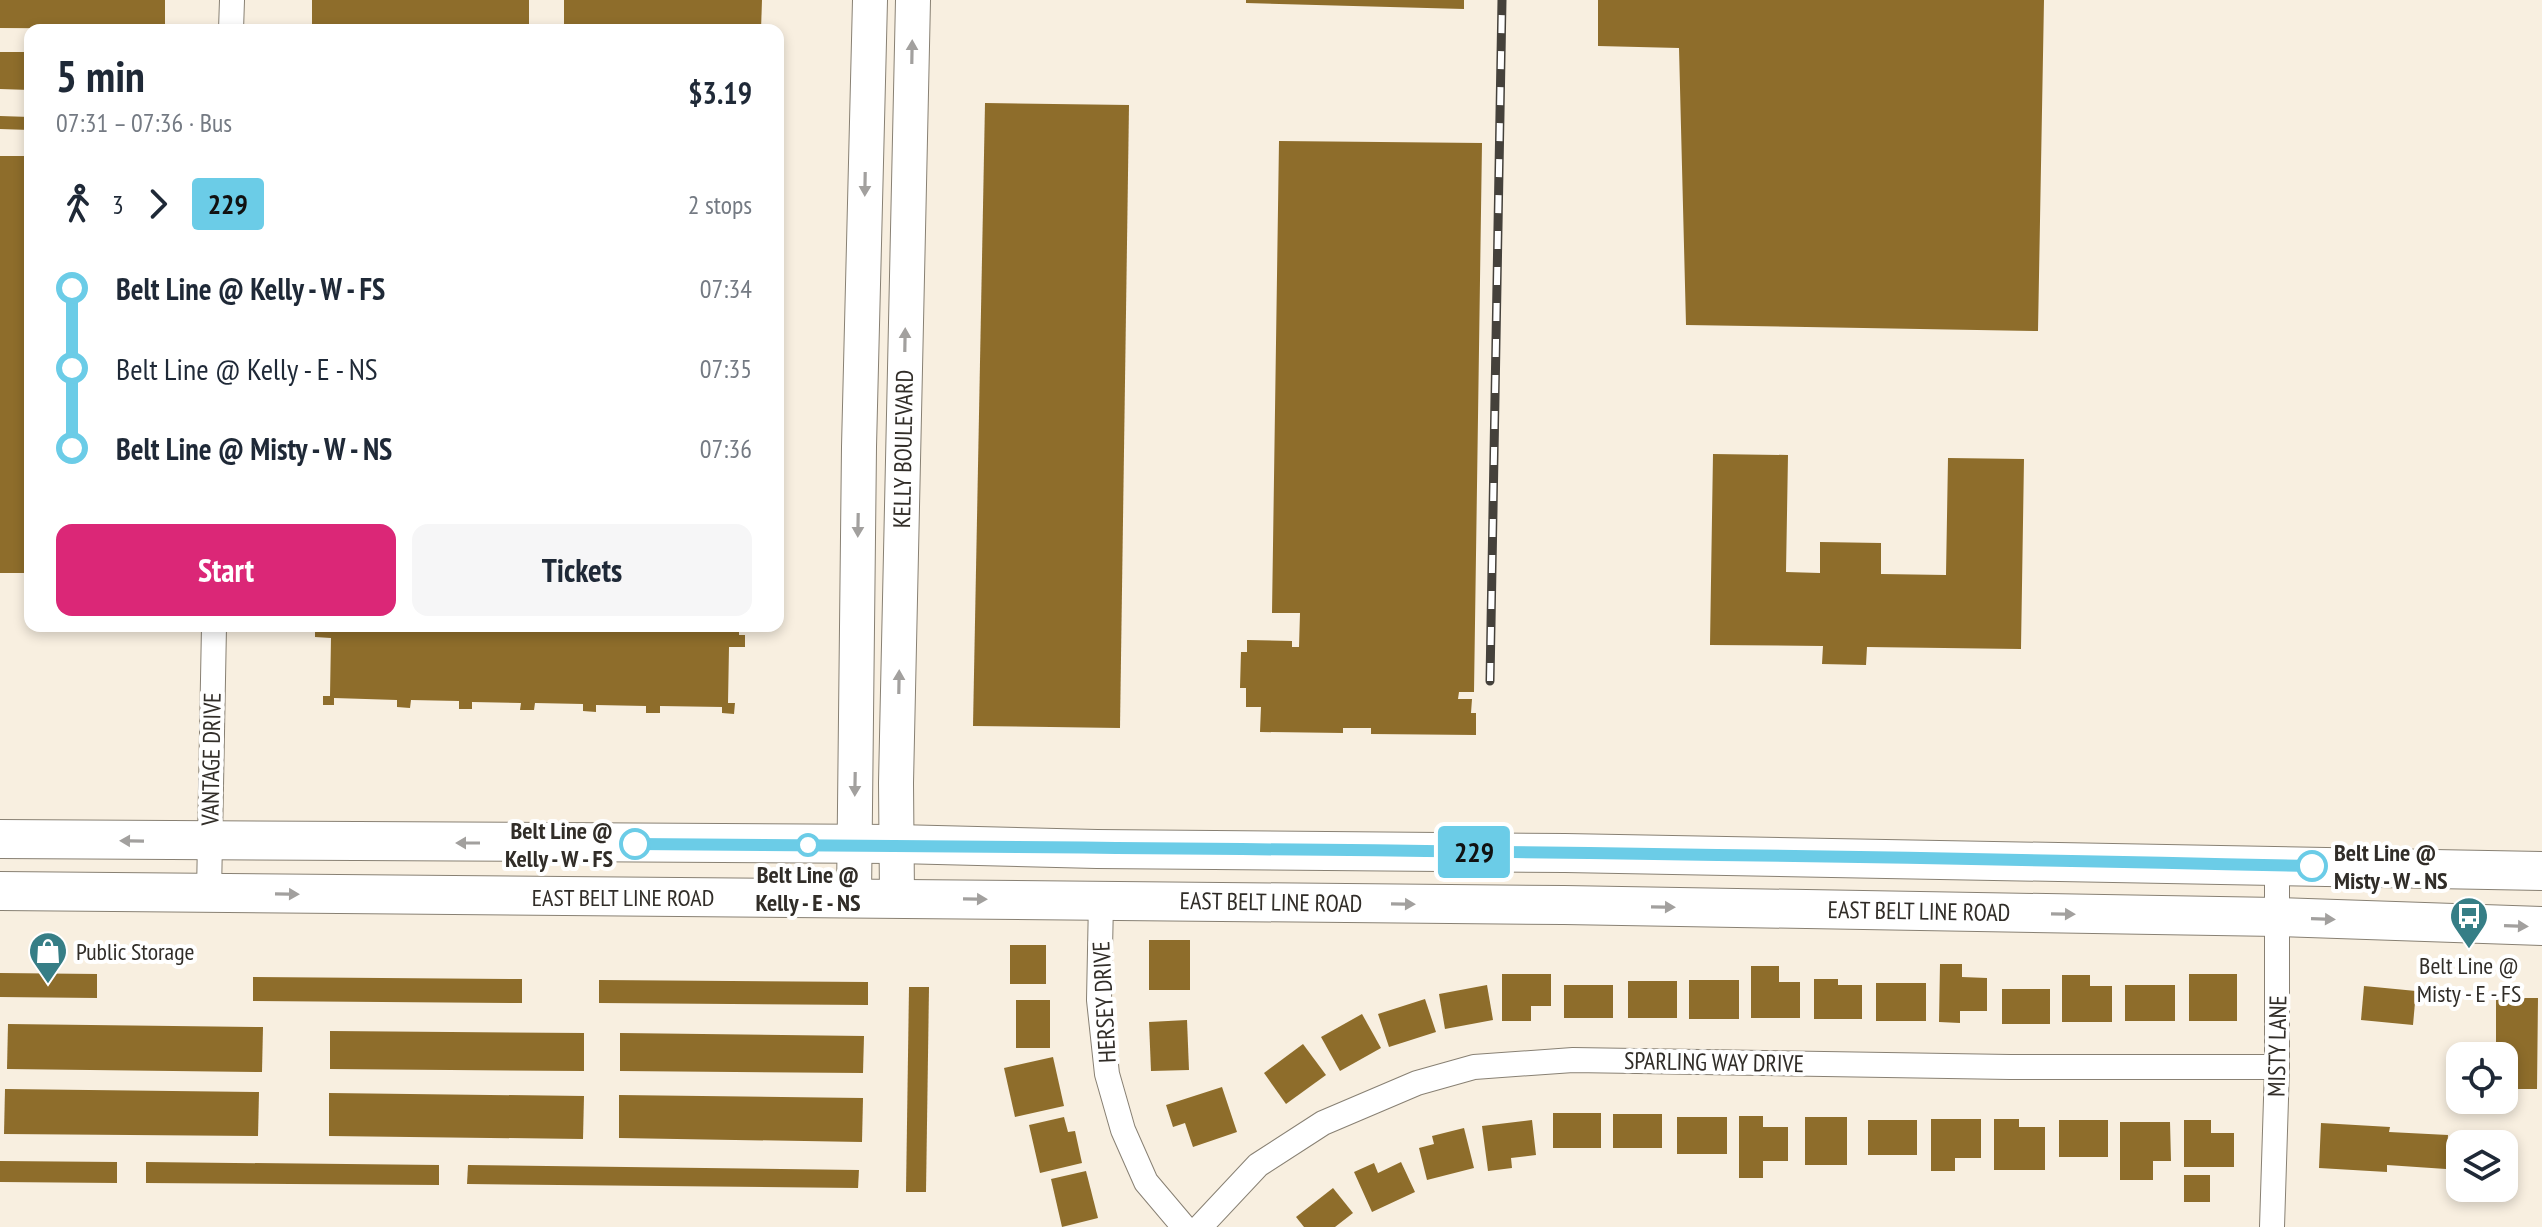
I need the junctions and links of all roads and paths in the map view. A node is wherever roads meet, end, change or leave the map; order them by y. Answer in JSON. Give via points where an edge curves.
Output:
{"nodes":[{"id":1,"x":232,"y":0,"type":"edge"},
{"id":2,"x":870,"y":0,"type":"edge"},
{"id":3,"x":913,"y":0,"type":"edge"},
{"id":4,"x":231,"y":24,"type":"edge"},
{"id":5,"x":867,"y":106,"type":"junction"},
{"id":6,"x":910,"y":107,"type":"junction"},
{"id":7,"x":903,"y":446,"type":"junction"},
{"id":8,"x":859,"y":447,"type":"junction"},
{"id":9,"x":214,"y":632,"type":"edge"},
{"id":10,"x":0,"y":839,"type":"edge"},
{"id":11,"x":210,"y":841,"type":"junction"},
{"id":12,"x":897,"y":844,"type":"junction"},
{"id":13,"x":854,"y":845,"type":"junction"},
{"id":14,"x":1565,"y":853,"type":"junction"},
{"id":15,"x":2277,"y":865,"type":"junction"},
{"id":16,"x":2542,"y":871,"type":"edge"},
{"id":17,"x":0,"y":891,"type":"edge"},
{"id":18,"x":209,"y":893,"type":"junction"},
{"id":19,"x":854,"y":897,"type":"junction"},
{"id":20,"x":897,"y":897,"type":"junction"},
{"id":21,"x":1101,"y":901,"type":"junction"},
{"id":22,"x":1564,"y":905,"type":"junction"},
{"id":23,"x":2277,"y":917,"type":"junction"},
{"id":24,"x":2542,"y":926,"type":"edge"},
{"id":25,"x":2277,"y":1067,"type":"junction"},
{"id":26,"x":1184,"y":1227,"type":"edge"},
{"id":27,"x":1200,"y":1227,"type":"edge"},
{"id":28,"x":2272,"y":1227,"type":"edge"}],
"edges":[{"from":1,"to":4,"type":"street"},
{"from":2,"to":5,"type":"street","name":"KELLY BOULEVARD"},
{"from":6,"to":3,"type":"street","name":"KELLY BOULEVARD","one_way":true},
{"from":5,"to":6,"type":"street"},
{"from":5,"to":8,"type":"street","name":"KELLY BOULEVARD","one_way":true},
{"from":7,"to":6,"type":"street","name":"KELLY BOULEVARD","one_way":true},
{"from":7,"to":8,"type":"street"},
{"from":12,"to":7,"type":"street","name":"KELLY BOULEVARD","one_way":true},
{"from":8,"to":13,"type":"street","name":"KELLY BOULEVARD","one_way":true},
{"from":9,"to":11,"type":"street","name":"VANTAGE DRIVE"},
{"from":11,"to":10,"type":"main road","one_way":true},
{"from":13,"to":11,"type":"main road","one_way":true},
{"from":11,"to":18,"type":"street","name":"VANTAGE DRIVE"},
{"from":12,"to":13,"type":"main road"},
{"from":12,"to":14,"type":"main road"},
{"from":12,"to":20,"type":"street","name":"KELLY BOULEVARD"},
{"from":13,"to":19,"type":"street","name":"KELLY BOULEVARD"},
{"from":14,"to":15,"type":"main road"},
{"from":14,"to":22,"type":"main road"},
{"from":15,"to":16,"type":"main road"},
{"from":15,"to":23,"type":"street","name":"MISTY LANE"},
{"from":17,"to":18,"type":"main road","name":"EAST BELT LINE ROAD"},
{"from":18,"to":19,"type":"main road","name":"EAST BELT LINE ROAD","one_way":true},
{"from":19,"to":20,"type":"main road","name":"EAST BELT LINE ROAD"},
{"from":20,"to":21,"type":"main road","name":"EAST BELT LINE ROAD","one_way":true},
{"from":21,"to":22,"type":"main road","name":"EAST BELT LINE ROAD","one_way":true},
{"from":21,"to":26,"type":"street","name":"HERSEY DRIVE","via":[[1099,1000],[1107,1074],[1146,1182]]},
{"from":22,"to":23,"type":"main road","name":"EAST BELT LINE ROAD","one_way":true},
{"from":23,"to":24,"type":"main road","name":"EAST BELT LINE ROAD","one_way":true},
{"from":23,"to":25,"type":"street","name":"MISTY LANE"},
{"from":25,"to":27,"type":"street","name":"SPARLING WAY DRIVE","via":[[1573,1060],[1474,1067],[1417,1083],[1323,1123],[1258,1165]]},
{"from":25,"to":28,"type":"street","name":"MISTY LANE"}]}
